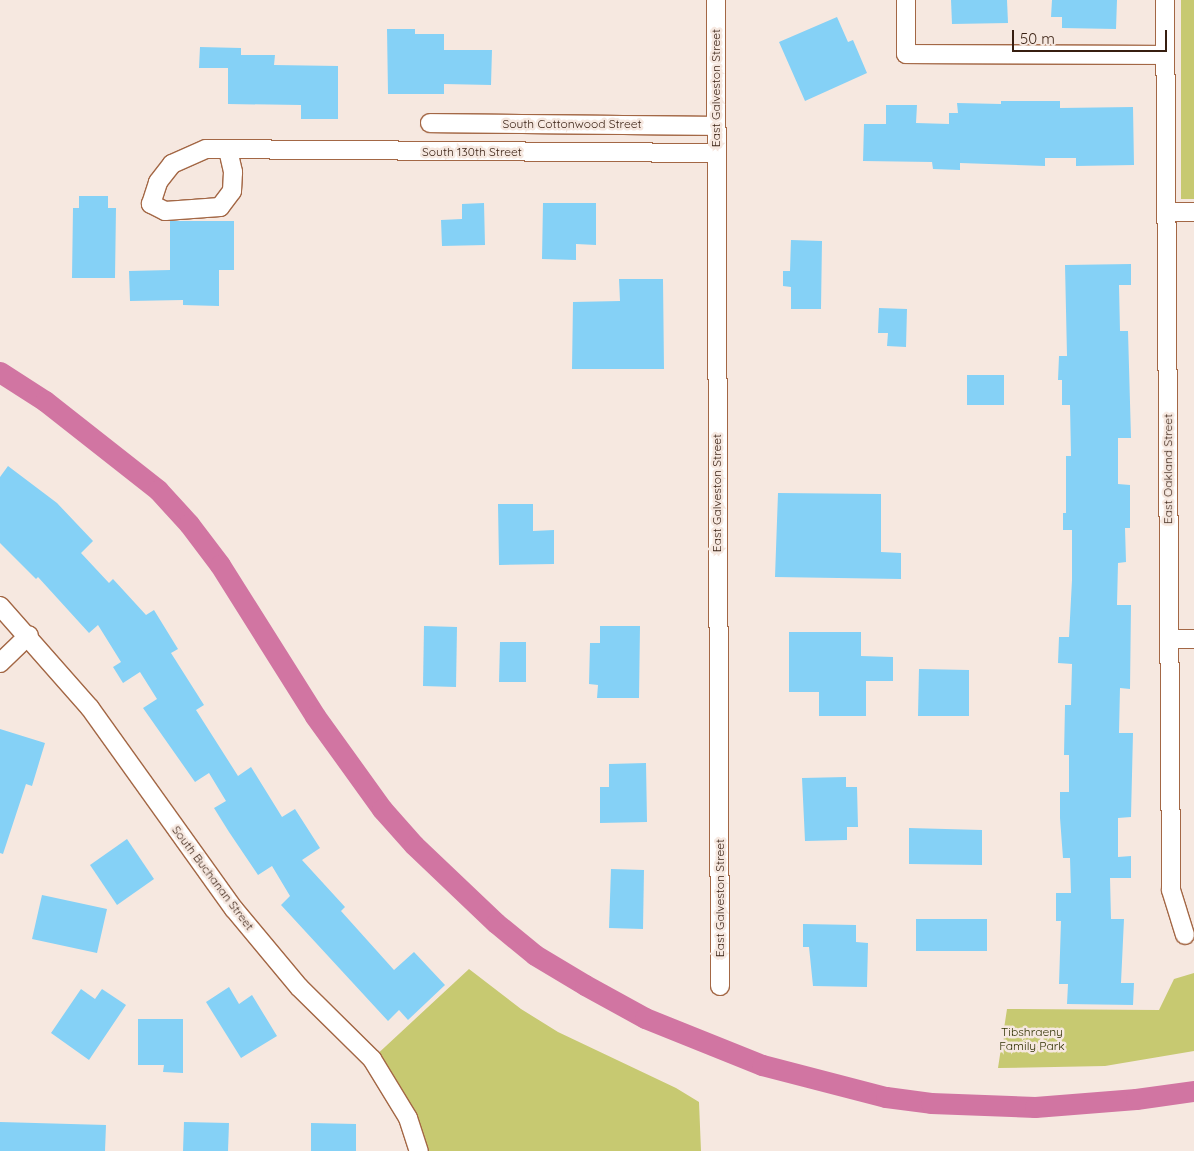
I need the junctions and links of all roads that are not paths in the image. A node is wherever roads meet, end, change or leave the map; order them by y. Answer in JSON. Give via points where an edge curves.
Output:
{"nodes":[{"id":1,"x":716,"y":0,"type":"edge"},
{"id":2,"x":906,"y":0,"type":"edge"},
{"id":3,"x":1165,"y":0,"type":"edge"},
{"id":4,"x":1165,"y":55,"type":"junction"},
{"id":5,"x":430,"y":123,"type":"dead end"},
{"id":6,"x":715,"y":126,"type":"junction"},
{"id":7,"x":228,"y":150,"type":"junction"},
{"id":8,"x":716,"y":153,"type":"junction"},
{"id":9,"x":1166,"y":212,"type":"junction"},
{"id":10,"x":1194,"y":212,"type":"edge"},
{"id":11,"x":0,"y":606,"type":"edge"},
{"id":12,"x":29,"y":635,"type":"junction"},
{"id":13,"x":1169,"y":639,"type":"junction"},
{"id":14,"x":1194,"y":639,"type":"edge"},
{"id":15,"x":0,"y":664,"type":"edge"},
{"id":16,"x":1184,"y":935,"type":"dead end"},
{"id":17,"x":720,"y":986,"type":"dead end"},
{"id":18,"x":419,"y":1151,"type":"edge"}],
"edges":[{"from":1,"to":6,"type":"street","name":"East Galveston Street"},
{"from":2,"to":4,"type":"street","via":[[906,54]]},
{"from":3,"to":4,"type":"street","name":"East Oakland Street"},
{"from":4,"to":9,"type":"street","name":"East Oakland Street"},
{"from":5,"to":6,"type":"street","name":"South Cottonwood Street"},
{"from":6,"to":8,"type":"street","name":"East Galveston Street"},
{"from":7,"to":7,"type":"street","name":"South 130th Street","via":[[206,149],[172,164],[158,182],[151,204],[165,211],[220,207],[232,191],[233,172]]},
{"from":7,"to":8,"type":"street","name":"South 130th Street"},
{"from":8,"to":17,"type":"street","name":"East Galveston Street"},
{"from":9,"to":10,"type":"street"},
{"from":9,"to":13,"type":"street","name":"East Oakland Street"},
{"from":11,"to":12,"type":"street","name":"South Buchanan Street"},
{"from":12,"to":15,"type":"street"},
{"from":12,"to":18,"type":"street","name":"South Buchanan Street","via":[[90,708],[234,909],[299,987],[372,1059],[408,1118]]},
{"from":13,"to":14,"type":"street"},
{"from":13,"to":16,"type":"street","name":"East Oakland Street","via":[[1171,890]]}]}
